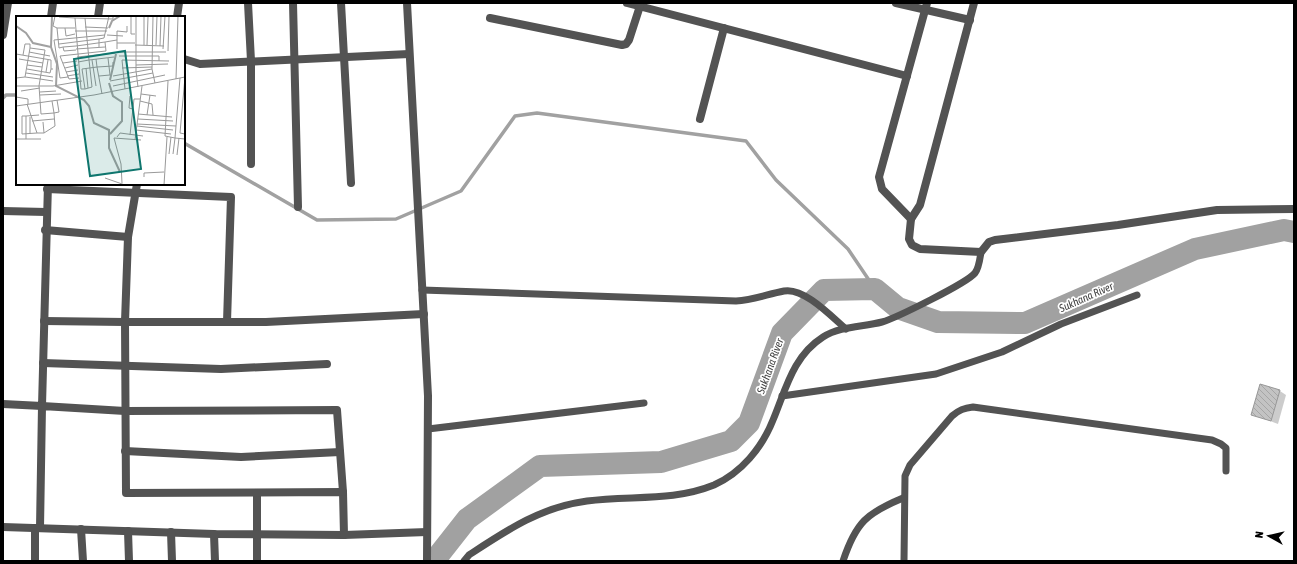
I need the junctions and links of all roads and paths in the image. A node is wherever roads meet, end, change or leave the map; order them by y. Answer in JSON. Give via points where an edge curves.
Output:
{"nodes":[{"id":1,"x":8,"y":3,"type":"edge"},
{"id":2,"x":53,"y":3,"type":"edge"},
{"id":3,"x":100,"y":3,"type":"edge"},
{"id":4,"x":178,"y":3,"type":"edge"},
{"id":5,"x":248,"y":3,"type":"edge"},
{"id":6,"x":293,"y":3,"type":"edge"},
{"id":7,"x":340,"y":3,"type":"edge"},
{"id":8,"x":407,"y":3,"type":"edge"},
{"id":9,"x":627,"y":3,"type":"edge"},
{"id":10,"x":896,"y":3,"type":"edge"},
{"id":11,"x":974,"y":3,"type":"edge"},
{"id":12,"x":640,"y":6,"type":"junction"},
{"id":13,"x":926,"y":6,"type":"edge"},
{"id":14,"x":51,"y":16,"type":"edge"},
{"id":15,"x":98,"y":16,"type":"edge"},
{"id":16,"x":177,"y":16,"type":"edge"},
{"id":17,"x":490,"y":18,"type":"dead end"},
{"id":18,"x":970,"y":20,"type":"junction"},
{"id":19,"x":724,"y":28,"type":"junction"},
{"id":20,"x":3,"y":35,"type":"edge"},
{"id":21,"x":409,"y":54,"type":"junction"},
{"id":22,"x":344,"y":57,"type":"junction"},
{"id":23,"x":185,"y":59,"type":"edge"},
{"id":24,"x":296,"y":59,"type":"junction"},
{"id":25,"x":251,"y":61,"type":"junction"},
{"id":26,"x":907,"y":76,"type":"junction"},
{"id":27,"x":700,"y":119,"type":"dead end"},
{"id":28,"x":251,"y":164,"type":"dead end"},
{"id":29,"x":352,"y":183,"type":"dead end"},
{"id":30,"x":137,"y":185,"type":"edge"},
{"id":31,"x":48,"y":186,"type":"edge"},
{"id":32,"x":135,"y":194,"type":"junction"},
{"id":33,"x":298,"y":207,"type":"dead end"},
{"id":34,"x":1294,"y":209,"type":"edge"},
{"id":35,"x":3,"y":211,"type":"edge"},
{"id":36,"x":46,"y":212,"type":"junction"},
{"id":37,"x":911,"y":220,"type":"junction"},
{"id":38,"x":46,"y":230,"type":"junction"},
{"id":39,"x":128,"y":237,"type":"junction"},
{"id":40,"x":981,"y":252,"type":"junction"},
{"id":41,"x":422,"y":290,"type":"junction"},
{"id":42,"x":1137,"y":295,"type":"dead end"},
{"id":43,"x":424,"y":314,"type":"junction"},
{"id":44,"x":44,"y":321,"type":"junction"},
{"id":45,"x":125,"y":322,"type":"junction"},
{"id":46,"x":227,"y":322,"type":"junction"},
{"id":47,"x":846,"y":329,"type":"junction"},
{"id":48,"x":43,"y":363,"type":"junction"},
{"id":49,"x":327,"y":364,"type":"dead end"},
{"id":50,"x":125,"y":366,"type":"junction"},
{"id":51,"x":782,"y":396,"type":"junction"},
{"id":52,"x":644,"y":403,"type":"dead end"},
{"id":53,"x":3,"y":404,"type":"edge"},
{"id":54,"x":42,"y":406,"type":"junction"},
{"id":55,"x":125,"y":410,"type":"junction"},
{"id":56,"x":428,"y":430,"type":"junction"},
{"id":57,"x":125,"y":451,"type":"junction"},
{"id":58,"x":340,"y":452,"type":"junction"},
{"id":59,"x":1226,"y":471,"type":"dead end"},
{"id":60,"x":343,"y":492,"type":"junction"},
{"id":61,"x":257,"y":493,"type":"junction"},
{"id":62,"x":904,"y":498,"type":"junction"},
{"id":63,"x":3,"y":527,"type":"edge"},
{"id":64,"x":37,"y":528,"type":"junction"},
{"id":65,"x":81,"y":529,"type":"junction"},
{"id":66,"x":128,"y":531,"type":"junction"},
{"id":67,"x":171,"y":532,"type":"junction"},
{"id":68,"x":427,"y":532,"type":"junction"},
{"id":69,"x":214,"y":534,"type":"junction"},
{"id":70,"x":257,"y":534,"type":"junction"},
{"id":71,"x":344,"y":535,"type":"junction"},
{"id":72,"x":35,"y":561,"type":"edge"},
{"id":73,"x":83,"y":561,"type":"edge"},
{"id":74,"x":129,"y":561,"type":"edge"},
{"id":75,"x":172,"y":561,"type":"edge"},
{"id":76,"x":215,"y":561,"type":"edge"},
{"id":77,"x":257,"y":561,"type":"edge"},
{"id":78,"x":427,"y":561,"type":"edge"},
{"id":79,"x":464,"y":561,"type":"edge"},
{"id":80,"x":843,"y":561,"type":"edge"},
{"id":81,"x":904,"y":561,"type":"edge"}],
"edges":[{"from":1,"to":20,"type":"street"},
{"from":2,"to":14,"type":"street"},
{"from":3,"to":15,"type":"street"},
{"from":4,"to":16,"type":"street"},
{"from":5,"to":25,"type":"street"},
{"from":6,"to":24,"type":"street"},
{"from":7,"to":22,"type":"street"},
{"from":8,"to":21,"type":"street"},
{"from":9,"to":12,"type":"street"},
{"from":10,"to":13,"type":"street"},
{"from":11,"to":18,"type":"street"},
{"from":12,"to":17,"type":"street","via":[[628,40],[622,45]]},
{"from":12,"to":19,"type":"street"},
{"from":13,"to":18,"type":"street"},
{"from":13,"to":26,"type":"street"},
{"from":18,"to":37,"type":"street","via":[[920,205]]},
{"from":19,"to":26,"type":"street"},
{"from":19,"to":27,"type":"street"},
{"from":21,"to":22,"type":"street"},
{"from":21,"to":41,"type":"street"},
{"from":22,"to":24,"type":"street"},
{"from":22,"to":29,"type":"street"},
{"from":23,"to":25,"type":"street","via":[[200,64]]},
{"from":24,"to":25,"type":"street"},
{"from":24,"to":33,"type":"street"},
{"from":25,"to":28,"type":"street"},
{"from":26,"to":37,"type":"street","via":[[879,177],[882,189]]},
{"from":30,"to":32,"type":"street"},
{"from":31,"to":32,"type":"street"},
{"from":31,"to":36,"type":"street"},
{"from":32,"to":39,"type":"street"},
{"from":32,"to":46,"type":"street","via":[[231,197]]},
{"from":34,"to":40,"type":"street","via":[[1217,210],[995,240],[989,242]]},
{"from":35,"to":36,"type":"street"},
{"from":36,"to":38,"type":"street"},
{"from":37,"to":40,"type":"street","via":[[909,239],[920,249]]},
{"from":38,"to":39,"type":"street"},
{"from":38,"to":44,"type":"street"},
{"from":39,"to":45,"type":"street"},
{"from":40,"to":47,"type":"lane","via":[[977,269],[967,280],[891,319]]},
{"from":41,"to":43,"type":"street"},
{"from":41,"to":47,"type":"lane","via":[[736,301],[786,290],[795,291]]},
{"from":42,"to":51,"type":"lane","via":[[1061,324],[1002,352],[936,374]]},
{"from":43,"to":46,"type":"street"},
{"from":43,"to":56,"type":"street"},
{"from":44,"to":45,"type":"street"},
{"from":44,"to":48,"type":"street"},
{"from":45,"to":46,"type":"street"},
{"from":45,"to":50,"type":"street"},
{"from":47,"to":51,"type":"lane","via":[[824,336],[802,356],[793,369]]},
{"from":48,"to":50,"type":"street"},
{"from":48,"to":54,"type":"street"},
{"from":49,"to":50,"type":"street","via":[[246,369]]},
{"from":50,"to":55,"type":"street"},
{"from":51,"to":79,"type":"lane","via":[[758,448],[743,467],[713,485],[677,495],[588,501],[560,506],[513,526]]},
{"from":52,"to":56,"type":"lane"},
{"from":53,"to":54,"type":"street"},
{"from":54,"to":55,"type":"street"},
{"from":54,"to":64,"type":"street"},
{"from":55,"to":57,"type":"street"},
{"from":55,"to":58,"type":"street","via":[[337,410]]},
{"from":56,"to":68,"type":"street"},
{"from":57,"to":58,"type":"street","via":[[242,456]]},
{"from":57,"to":61,"type":"street","via":[[126,493]]},
{"from":58,"to":60,"type":"street"},
{"from":59,"to":62,"type":"lane","via":[[1226,448],[1212,440],[973,406],[956,413],[910,465],[905,476]]},
{"from":60,"to":61,"type":"street"},
{"from":60,"to":71,"type":"street"},
{"from":61,"to":70,"type":"street"},
{"from":62,"to":80,"type":"lane","via":[[881,507],[868,516],[857,529]]},
{"from":62,"to":81,"type":"lane"},
{"from":63,"to":64,"type":"street"},
{"from":64,"to":65,"type":"street"},
{"from":64,"to":72,"type":"street"},
{"from":65,"to":66,"type":"street"},
{"from":65,"to":73,"type":"street"},
{"from":66,"to":67,"type":"street"},
{"from":66,"to":74,"type":"street"},
{"from":67,"to":69,"type":"street"},
{"from":67,"to":75,"type":"street"},
{"from":68,"to":71,"type":"street"},
{"from":68,"to":78,"type":"street"},
{"from":69,"to":70,"type":"street"},
{"from":69,"to":76,"type":"street"},
{"from":70,"to":71,"type":"street"},
{"from":70,"to":77,"type":"street"}]}
